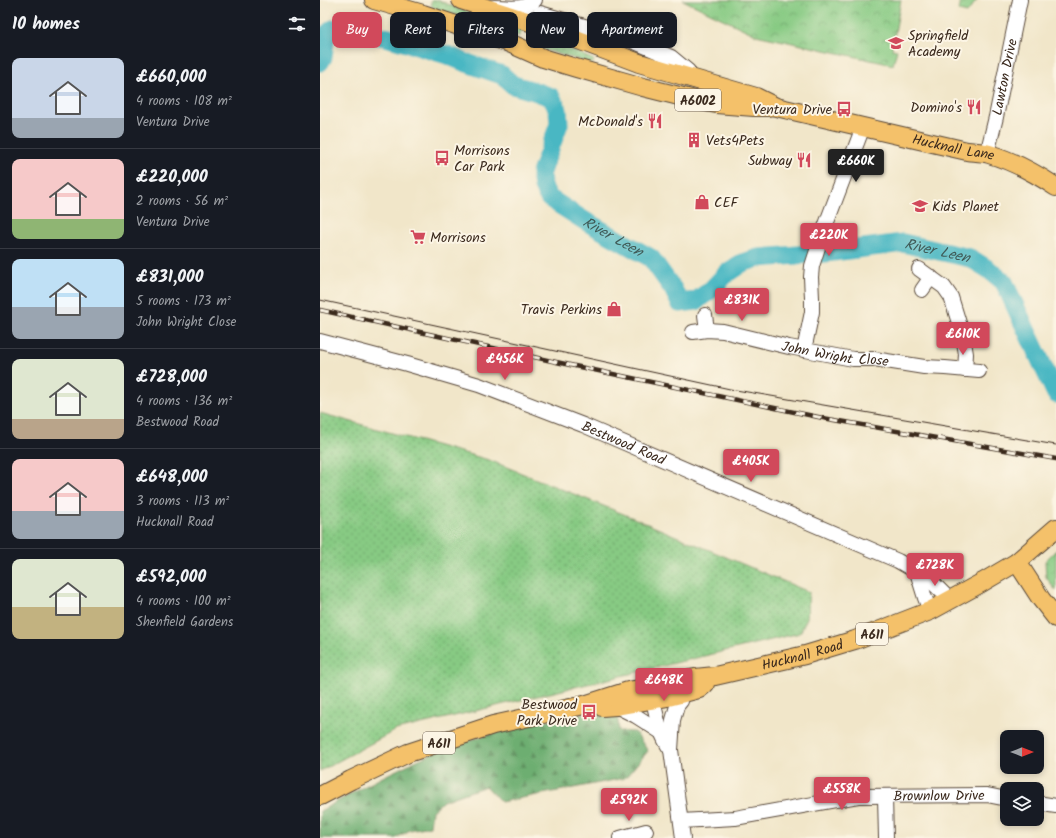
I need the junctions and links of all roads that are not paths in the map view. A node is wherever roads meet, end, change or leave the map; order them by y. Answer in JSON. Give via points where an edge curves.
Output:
{"nodes":[{"id":1,"x":374,"y":0,"type":"edge"},
{"id":2,"x":461,"y":0,"type":"edge"},
{"id":3,"x":535,"y":0,"type":"edge"},
{"id":4,"x":1020,"y":0,"type":"edge"},
{"id":5,"x":424,"y":7,"type":"edge"},
{"id":6,"x":483,"y":7,"type":"junction"},
{"id":7,"x":539,"y":12,"type":"edge"},
{"id":8,"x":454,"y":20,"type":"edge"},
{"id":9,"x":579,"y":24,"type":"edge"},
{"id":10,"x":579,"y":32,"type":"edge"},
{"id":11,"x":526,"y":34,"type":"edge"},
{"id":12,"x":579,"y":41,"type":"edge"},
{"id":13,"x":518,"y":45,"type":"edge"},
{"id":14,"x":518,"y":47,"type":"edge"},
{"id":15,"x":639,"y":63,"type":"junction"},
{"id":16,"x":614,"y":76,"type":"junction"},
{"id":17,"x":691,"y":78,"type":"junction"},
{"id":18,"x":776,"y":107,"type":"junction"},
{"id":19,"x":863,"y":127,"type":"junction"},
{"id":20,"x":987,"y":154,"type":"junction"},
{"id":21,"x":1056,"y":187,"type":"edge"},
{"id":22,"x":919,"y":269,"type":"dead end"},
{"id":23,"x":931,"y":277,"type":"junction"},
{"id":24,"x":922,"y":290,"type":"dead end"},
{"id":25,"x":705,"y":315,"type":"dead end"},
{"id":26,"x":320,"y":341,"type":"edge"},
{"id":27,"x":804,"y":350,"type":"junction"},
{"id":28,"x":1050,"y":533,"type":"edge"},
{"id":29,"x":1017,"y":562,"type":"junction"},
{"id":30,"x":917,"y":572,"type":"junction"},
{"id":31,"x":950,"y":600,"type":"junction"},
{"id":32,"x":930,"y":611,"type":"junction"},
{"id":33,"x":1056,"y":618,"type":"edge"},
{"id":34,"x":664,"y":692,"type":"junction"},
{"id":35,"x":584,"y":705,"type":"junction"},
{"id":36,"x":616,"y":706,"type":"junction"},
{"id":37,"x":661,"y":732,"type":"junction"},
{"id":38,"x":671,"y":750,"type":"junction"},
{"id":39,"x":320,"y":796,"type":"edge"},
{"id":40,"x":885,"y":796,"type":"junction"},
{"id":41,"x":1000,"y":798,"type":"edge"},
{"id":42,"x":1044,"y":804,"type":"edge"},
{"id":43,"x":1056,"y":806,"type":"edge"},
{"id":44,"x":681,"y":820,"type":"junction"},
{"id":45,"x":646,"y":831,"type":"dead end"},
{"id":46,"x":620,"y":838,"type":"edge"},
{"id":47,"x":683,"y":838,"type":"edge"},
{"id":48,"x":886,"y":838,"type":"edge"}],
"edges":[{"from":1,"to":5,"type":"main road","name":"Hucknall Lane","number":"A6002"},
{"from":2,"to":6,"type":"main road","name":"Hucknall Lane","number":"A6002"},
{"from":3,"to":6,"type":"street","via":[[523,7]]},
{"from":4,"to":20,"type":"street","name":"Lawton Drive"},
{"from":5,"to":8,"type":"main road","name":"Hucknall Lane","number":"A6002"},
{"from":6,"to":7,"type":"main road","name":"Hucknall Lane","number":"A6002"},
{"from":9,"to":17,"type":"street","name":"Hucknall Lane","via":[[625,38],[671,57],[688,71]]},
{"from":10,"to":15,"type":"main road","name":"Hucknall Lane","number":"A6002"},
{"from":11,"to":13,"type":"main road"},
{"from":12,"to":16,"type":"main road","name":"Hucknall Lane","via":[[611,65]]},
{"from":14,"to":16,"type":"main road","name":"Hucknall Lane","number":"A6002","via":[[543,58]]},
{"from":15,"to":16,"type":"main road","via":[[624,66]]},
{"from":15,"to":17,"type":"main road","name":"Hucknall Lane","number":"A6002"},
{"from":16,"to":18,"type":"main road","name":"Hucknall Lane","number":"A6002","via":[[716,104]]},
{"from":17,"to":18,"type":"main road","name":"Hucknall Lane","number":"A6002","via":[[756,97]]},
{"from":18,"to":19,"type":"main road","name":"Hucknall Lane","number":"A6002"},
{"from":19,"to":20,"type":"main road","name":"Hucknall Lane","number":"A6002"},
{"from":19,"to":27,"type":"street","via":[[812,266],[812,312]]},
{"from":20,"to":21,"type":"main road","name":"Hucknall Lane","number":"A6002","via":[[1024,167]]},
{"from":22,"to":23,"type":"street","name":"John Wright Close"},
{"from":23,"to":24,"type":"street"},
{"from":23,"to":27,"type":"street","name":"John Wright Close","via":[[944,287],[951,297],[972,370],[853,359]]},
{"from":25,"to":27,"type":"street","name":"John Wright Close","via":[[700,331],[723,331]]},
{"from":26,"to":30,"type":"street","name":"Bestwood Road","via":[[479,385],[584,424]]},
{"from":28,"to":29,"type":"main road","number":"A611"},
{"from":29,"to":31,"type":"main road","name":"Hucknall Road","number":"A611"},
{"from":29,"to":33,"type":"main road"},
{"from":30,"to":31,"type":"street","name":"Bestwood Road","via":[[935,584]]},
{"from":30,"to":32,"type":"street"},
{"from":31,"to":32,"type":"main road","name":"Hucknall Road","number":"A611"},
{"from":32,"to":34,"type":"main road","name":"Hucknall Road","number":"A611","via":[[850,642],[715,676],[699,689]]},
{"from":34,"to":35,"type":"main road","name":"Hucknall Road","number":"A611","via":[[628,691]]},
{"from":34,"to":36,"type":"main road","name":"Hucknall Road","number":"A611"},
{"from":34,"to":37,"type":"street"},
{"from":34,"to":38,"type":"street","via":[[681,701],[673,720]]},
{"from":35,"to":36,"type":"main road","name":"Hucknall Road","number":"A611"},
{"from":35,"to":39,"type":"main road","name":"Hucknall Road","number":"A611","via":[[493,726],[408,753]]},
{"from":36,"to":37,"type":"street"},
{"from":37,"to":38,"type":"street"},
{"from":38,"to":44,"type":"street"},
{"from":40,"to":41,"type":"street","name":"Brownlow Drive"},
{"from":40,"to":44,"type":"street","name":"Brownlow Drive","via":[[850,796],[735,818]]},
{"from":40,"to":48,"type":"street"},
{"from":42,"to":43,"type":"street"},
{"from":44,"to":47,"type":"street"},
{"from":45,"to":46,"type":"street"}]}
